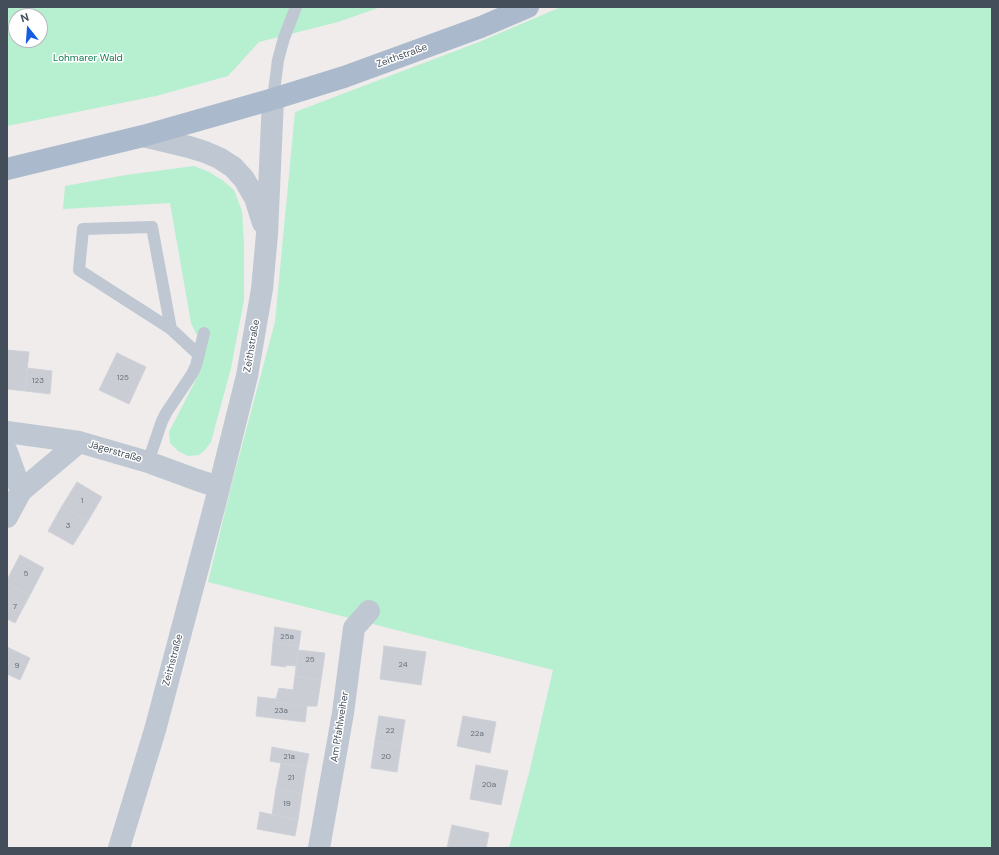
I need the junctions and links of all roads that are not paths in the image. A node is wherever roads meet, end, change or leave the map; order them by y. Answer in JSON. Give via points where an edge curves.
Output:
{"nodes":[{"id":1,"x":296,"y":7,"type":"edge"},
{"id":2,"x":528,"y":7,"type":"edge"},
{"id":3,"x":273,"y":99,"type":"junction"},
{"id":4,"x":143,"y":136,"type":"junction"},
{"id":5,"x":7,"y":170,"type":"edge"},
{"id":6,"x":267,"y":234,"type":"junction"},
{"id":7,"x":171,"y":329,"type":"junction"},
{"id":8,"x":204,"y":333,"type":"dead end"},
{"id":9,"x":199,"y":355,"type":"junction"},
{"id":10,"x":7,"y":432,"type":"edge"},
{"id":11,"x":79,"y":442,"type":"junction"},
{"id":12,"x":7,"y":452,"type":"edge"},
{"id":13,"x":148,"y":462,"type":"junction"},
{"id":14,"x":219,"y":487,"type":"junction"},
{"id":15,"x":21,"y":491,"type":"junction"},
{"id":16,"x":7,"y":517,"type":"edge"},
{"id":17,"x":369,"y":612,"type":"dead end"},
{"id":18,"x":119,"y":848,"type":"edge"},
{"id":19,"x":319,"y":848,"type":"edge"}],
"edges":[{"from":1,"to":3,"type":"lane","via":[[278,60]]},
{"from":2,"to":3,"type":"main road","name":"Zeithstraße","via":[[351,75]]},
{"from":3,"to":4,"type":"main road"},
{"from":3,"to":6,"type":"street","name":"Zeithstraße"},
{"from":4,"to":5,"type":"main road"},
{"from":4,"to":6,"type":"street","via":[[205,152],[233,168],[244,179],[255,198]]},
{"from":6,"to":14,"type":"street","name":"Zeithstraße","via":[[262,289],[247,376]]},
{"from":7,"to":7,"type":"lane","via":[[152,227],[83,230],[79,270]]},
{"from":7,"to":9,"type":"lane"},
{"from":8,"to":9,"type":"lane"},
{"from":9,"to":13,"type":"lane","via":[[192,374],[164,417]]},
{"from":10,"to":11,"type":"street","name":"Jägerstraße"},
{"from":11,"to":13,"type":"street","name":"Jägerstraße"},
{"from":11,"to":15,"type":"street"},
{"from":12,"to":15,"type":"street"},
{"from":13,"to":14,"type":"street","name":"Jägerstraße"},
{"from":14,"to":18,"type":"street","name":"Zeithstraße","via":[[155,730]]},
{"from":15,"to":16,"type":"street"},
{"from":17,"to":19,"type":"street","name":"Am Pfahlweiher","via":[[354,628],[343,713]]}]}
